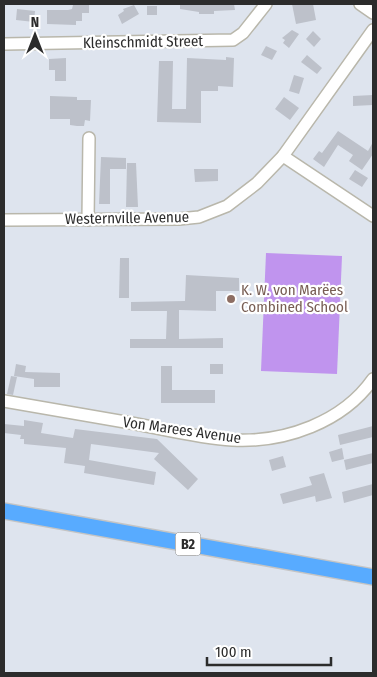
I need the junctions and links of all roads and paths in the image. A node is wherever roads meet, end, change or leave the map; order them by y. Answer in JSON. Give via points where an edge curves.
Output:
{"nodes":[{"id":1,"x":266,"y":4,"type":"edge"},
{"id":2,"x":360,"y":4,"type":"edge"},
{"id":3,"x":373,"y":13,"type":"edge"},
{"id":4,"x":373,"y":30,"type":"edge"},
{"id":5,"x":4,"y":44,"type":"edge"},
{"id":6,"x":89,"y":138,"type":"dead end"},
{"id":7,"x":282,"y":156,"type":"junction"},
{"id":8,"x":372,"y":213,"type":"edge"},
{"id":9,"x":4,"y":220,"type":"edge"},
{"id":10,"x":88,"y":220,"type":"junction"},
{"id":11,"x":373,"y":379,"type":"edge"},
{"id":12,"x":4,"y":401,"type":"edge"},
{"id":13,"x":4,"y":511,"type":"edge"},
{"id":14,"x":4,"y":516,"type":"edge"},
{"id":15,"x":31,"y":516,"type":"junction"},
{"id":16,"x":373,"y":576,"type":"edge"}],
"edges":[{"from":1,"to":5,"type":"street","name":"Kleinschmidt Street","via":[[244,33],[233,40]]},
{"from":2,"to":3,"type":"street"},
{"from":4,"to":7,"type":"street","name":"Westernville Avenue"},
{"from":6,"to":10,"type":"street"},
{"from":7,"to":8,"type":"street"},
{"from":7,"to":10,"type":"street","name":"Westernville Avenue","via":[[243,196],[213,212],[179,219]]},
{"from":9,"to":10,"type":"street","name":"Westernville Avenue"},
{"from":11,"to":12,"type":"street","name":"Von Marees Avenue","via":[[350,406],[335,416],[294,431],[233,440]]},
{"from":13,"to":15,"type":"highway","number":"B2"},
{"from":14,"to":15,"type":"highway"},
{"from":15,"to":16,"type":"highway","number":"B2"}]}
